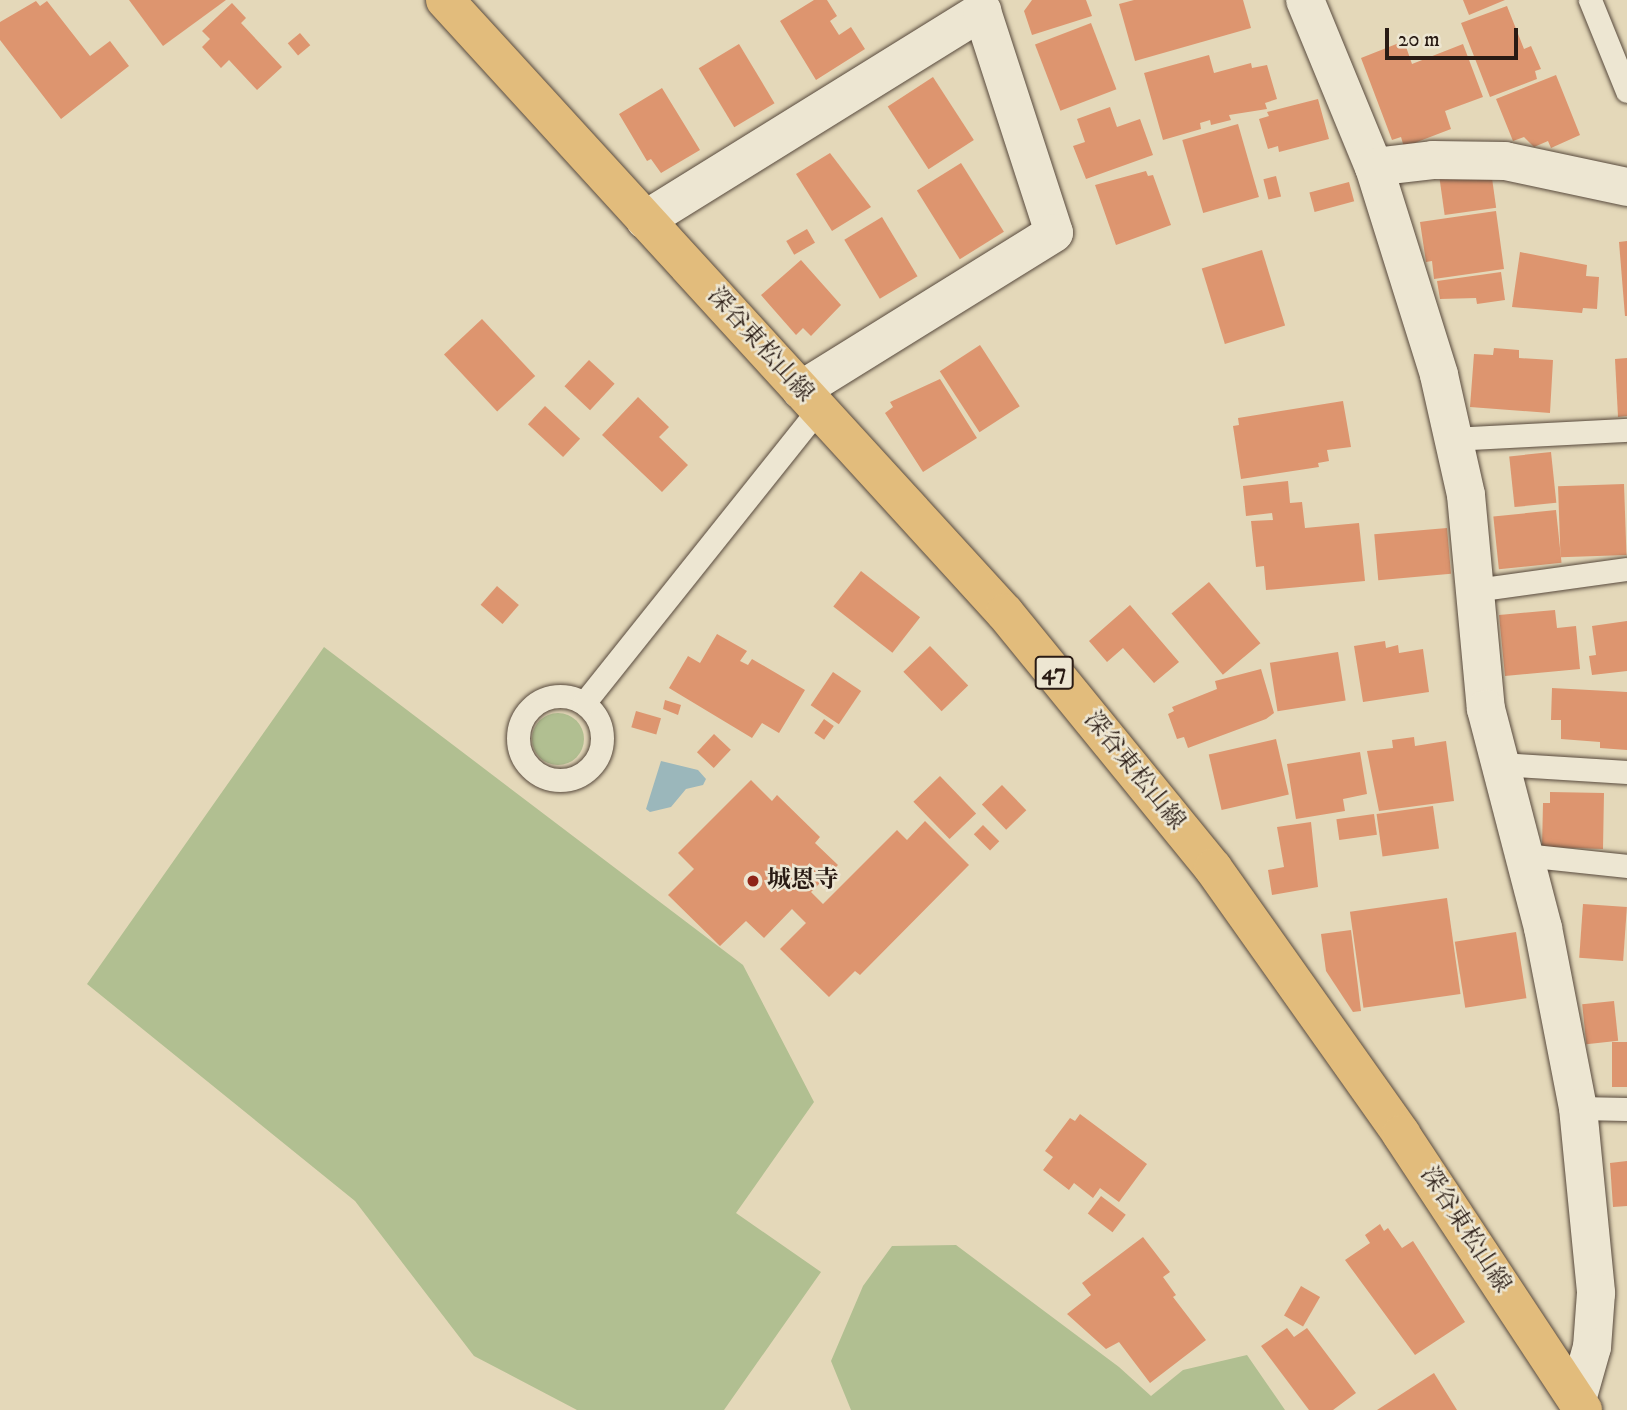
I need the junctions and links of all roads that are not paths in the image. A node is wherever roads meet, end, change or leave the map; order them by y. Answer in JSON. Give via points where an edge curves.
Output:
{"nodes":[{"id":1,"x":445,"y":0,"type":"edge"},
{"id":2,"x":1305,"y":0,"type":"edge"},
{"id":3,"x":1590,"y":0,"type":"edge"},
{"id":4,"x":1627,"y":90,"type":"edge"},
{"id":5,"x":1374,"y":167,"type":"junction"},
{"id":6,"x":1627,"y":187,"type":"edge"},
{"id":7,"x":645,"y":219,"type":"junction"},
{"id":8,"x":810,"y":400,"type":"junction"},
{"id":9,"x":1627,"y":430,"type":"edge"},
{"id":10,"x":1453,"y":439,"type":"junction"},
{"id":11,"x":1627,"y":569,"type":"edge"},
{"id":12,"x":1475,"y":590,"type":"junction"},
{"id":13,"x":584,"y":702,"type":"dead end"},
{"id":14,"x":1500,"y":764,"type":"junction"},
{"id":15,"x":1627,"y":772,"type":"edge"},
{"id":16,"x":1524,"y":855,"type":"junction"},
{"id":17,"x":1627,"y":866,"type":"edge"},
{"id":18,"x":1578,"y":1108,"type":"junction"},
{"id":19,"x":1627,"y":1110,"type":"edge"},
{"id":20,"x":1580,"y":1405,"type":"edge"}],
"edges":[{"from":1,"to":7,"type":"main road","name":"深谷東松山線","number":"47"},
{"from":2,"to":5,"type":"street"},
{"from":3,"to":4,"type":"lane"},
{"from":5,"to":6,"type":"street","via":[[1433,160],[1505,161]]},
{"from":5,"to":10,"type":"street","via":[[1439,375]]},
{"from":7,"to":8,"type":"main road","name":"深谷東松山線","number":"47"},
{"from":7,"to":8,"type":"street","via":[[982,11],[1054,233]]},
{"from":8,"to":13,"type":"lane"},
{"from":8,"to":20,"type":"main road","name":"深谷東松山線","number":"47","via":[[1005,613],[1213,868],[1401,1134]]},
{"from":9,"to":10,"type":"lane"},
{"from":10,"to":12,"type":"street","via":[[1466,495]]},
{"from":11,"to":12,"type":"lane"},
{"from":12,"to":14,"type":"street","via":[[1486,709]]},
{"from":14,"to":15,"type":"lane"},
{"from":14,"to":16,"type":"street"},
{"from":16,"to":17,"type":"lane"},
{"from":16,"to":18,"type":"street"},
{"from":18,"to":19,"type":"lane"},
{"from":18,"to":20,"type":"street","via":[[1596,1293],[1592,1347]]}]}
